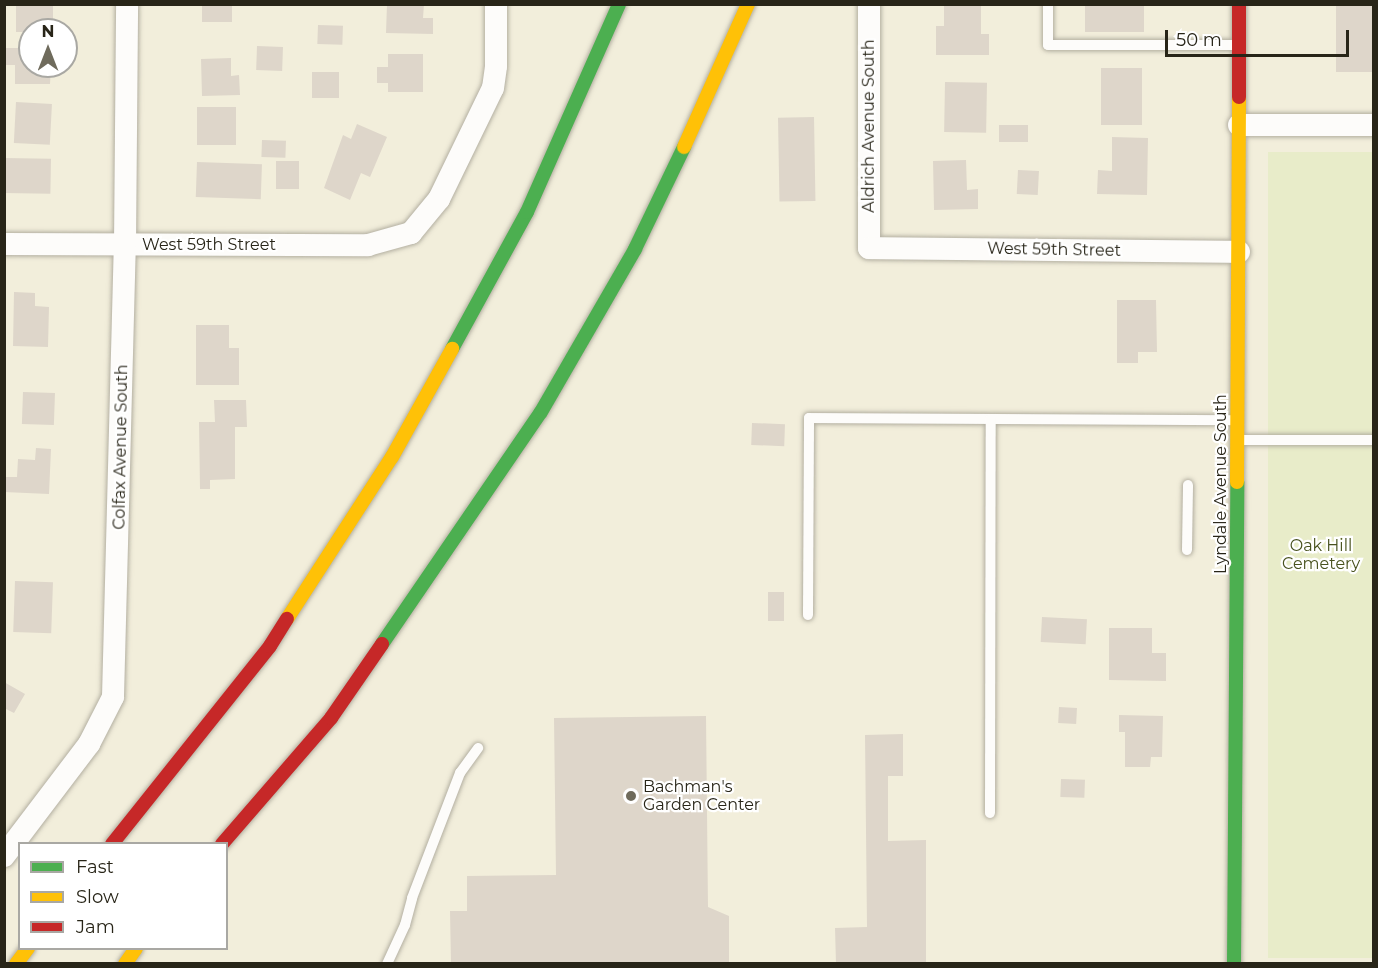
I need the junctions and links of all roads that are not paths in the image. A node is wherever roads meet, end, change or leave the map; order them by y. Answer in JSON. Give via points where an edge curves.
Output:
{"nodes":[{"id":1,"x":127,"y":4,"type":"edge"},
{"id":2,"x":496,"y":4,"type":"edge"},
{"id":3,"x":619,"y":4,"type":"edge"},
{"id":4,"x":748,"y":4,"type":"edge"},
{"id":5,"x":869,"y":4,"type":"edge"},
{"id":6,"x":1048,"y":4,"type":"edge"},
{"id":7,"x":1239,"y":4,"type":"edge"},
{"id":8,"x":1239,"y":45,"type":"junction"},
{"id":9,"x":1239,"y":125,"type":"junction"},
{"id":10,"x":1374,"y":125,"type":"edge"},
{"id":11,"x":4,"y":244,"type":"edge"},
{"id":12,"x":126,"y":245,"type":"junction"},
{"id":13,"x":869,"y":248,"type":"joint"},
{"id":14,"x":1239,"y":252,"type":"junction"},
{"id":15,"x":991,"y":419,"type":"junction"},
{"id":16,"x":1238,"y":420,"type":"junction"},
{"id":17,"x":1237,"y":440,"type":"junction"},
{"id":18,"x":1374,"y":440,"type":"edge"},
{"id":19,"x":1188,"y":485,"type":"dead end"},
{"id":20,"x":1187,"y":550,"type":"dead end"},
{"id":21,"x":808,"y":615,"type":"dead end"},
{"id":22,"x":478,"y":748,"type":"dead end"},
{"id":23,"x":990,"y":813,"type":"dead end"},
{"id":24,"x":113,"y":842,"type":"edge"},
{"id":25,"x":223,"y":842,"type":"edge"},
{"id":26,"x":4,"y":856,"type":"edge"},
{"id":27,"x":26,"y":950,"type":"edge"},
{"id":28,"x":134,"y":950,"type":"edge"},
{"id":29,"x":16,"y":963,"type":"edge"},
{"id":30,"x":124,"y":963,"type":"edge"},
{"id":31,"x":387,"y":963,"type":"edge"},
{"id":32,"x":1234,"y":963,"type":"edge"}],
"edges":[{"from":1,"to":12,"type":"street","name":"Colfax Avenue South"},
{"from":2,"to":12,"type":"street","name":"West 59th Street","via":[[493,88],[439,199],[411,233],[368,245]]},
{"from":3,"to":24,"type":"main road","via":[[527,212],[392,457],[270,646]]},
{"from":4,"to":25,"type":"main road","via":[[711,93],[635,249],[541,412],[331,718]]},
{"from":5,"to":13,"type":"street","name":"Aldrich Avenue South"},
{"from":6,"to":8,"type":"lane","via":[[1048,45]]},
{"from":7,"to":8,"type":"main road","name":"Lyndale Avenue South"},
{"from":8,"to":9,"type":"main road","name":"Lyndale Avenue South"},
{"from":9,"to":10,"type":"street"},
{"from":9,"to":14,"type":"main road","name":"Lyndale Avenue South"},
{"from":11,"to":12,"type":"street","name":"West 59th Street"},
{"from":12,"to":26,"type":"street","name":"Colfax Avenue South","via":[[113,698],[89,744]]},
{"from":13,"to":14,"type":"street","name":"West 59th Street"},
{"from":14,"to":16,"type":"main road","name":"Lyndale Avenue South"},
{"from":15,"to":16,"type":"lane"},
{"from":15,"to":21,"type":"lane","via":[[809,418]]},
{"from":15,"to":23,"type":"lane"},
{"from":16,"to":17,"type":"main road","name":"Lyndale Avenue South"},
{"from":17,"to":18,"type":"lane"},
{"from":17,"to":32,"type":"main road","name":"Lyndale Avenue South"},
{"from":19,"to":20,"type":"lane"},
{"from":22,"to":31,"type":"lane","via":[[460,773],[405,925]]},
{"from":27,"to":29,"type":"main road"},
{"from":28,"to":30,"type":"main road"}]}
